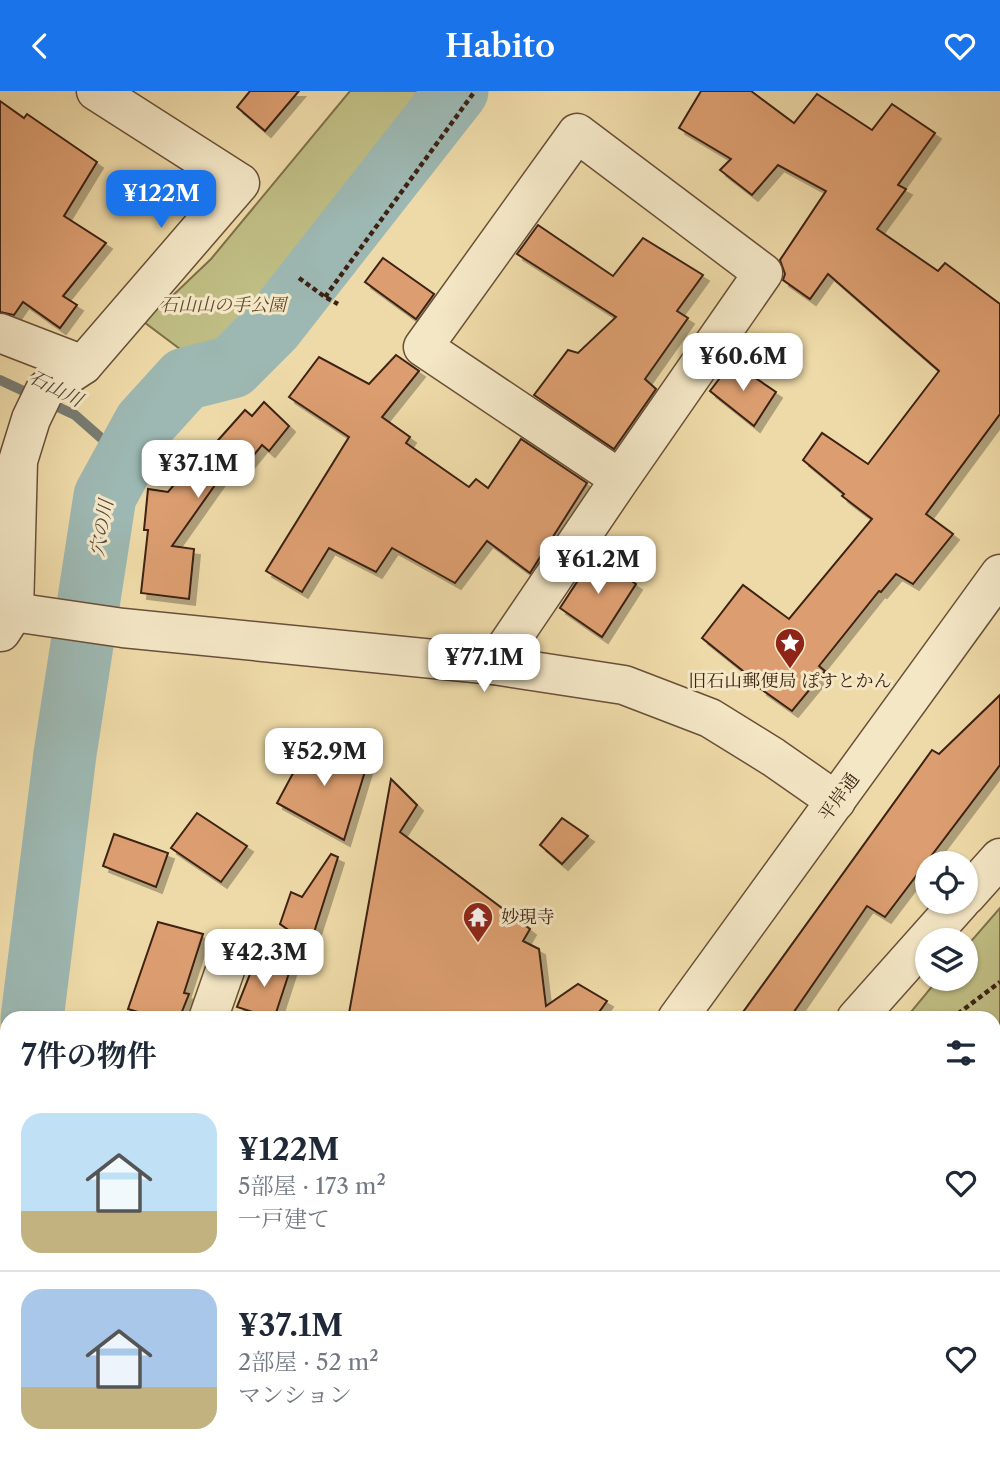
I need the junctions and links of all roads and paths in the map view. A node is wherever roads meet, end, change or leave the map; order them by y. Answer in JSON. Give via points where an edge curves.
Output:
{"nodes":[{"id":1,"x":96,"y":91,"type":"edge"},
{"id":2,"x":475,"y":91,"type":"edge"},
{"id":3,"x":299,"y":278,"type":"dead end"},
{"id":4,"x":325,"y":297,"type":"junction"},
{"id":5,"x":338,"y":304,"type":"dead end"},
{"id":6,"x":0,"y":333,"type":"edge"},
{"id":7,"x":83,"y":365,"type":"junction"},
{"id":8,"x":620,"y":479,"type":"junction"},
{"id":9,"x":1000,"y":574,"type":"edge"},
{"id":10,"x":13,"y":618,"type":"edge"},
{"id":11,"x":494,"y":665,"type":"junction"},
{"id":12,"x":836,"y":801,"type":"junction"},
{"id":13,"x":1000,"y":858,"type":"edge"},
{"id":14,"x":978,"y":883,"type":"edge"},
{"id":15,"x":949,"y":914,"type":"edge"},
{"id":16,"x":230,"y":956,"type":"dead end"},
{"id":17,"x":1000,"y":982,"type":"edge"},
{"id":18,"x":211,"y":1011,"type":"edge"},
{"id":19,"x":683,"y":1011,"type":"edge"},
{"id":20,"x":863,"y":1011,"type":"edge"},
{"id":21,"x":962,"y":1011,"type":"edge"}],
"edges":[{"from":1,"to":7,"type":"street","via":[[240,183]]},
{"from":2,"to":4,"type":"path"},
{"from":3,"to":4,"type":"path"},
{"from":4,"to":5,"type":"path"},
{"from":6,"to":7,"type":"street"},
{"from":7,"to":10,"type":"street","via":[[38,405],[18,461]]},
{"from":8,"to":8,"type":"street","via":[[764,273],[577,133],[424,347]]},
{"from":8,"to":11,"type":"street"},
{"from":9,"to":12,"type":"street","name":"平岸通"},
{"from":10,"to":11,"type":"street"},
{"from":11,"to":12,"type":"street","via":[[624,685],[710,718]]},
{"from":12,"to":19,"type":"street","name":"平岸通"},
{"from":13,"to":14,"type":"street"},
{"from":15,"to":20,"type":"street"},
{"from":16,"to":18,"type":"street"},
{"from":17,"to":21,"type":"path"}]}
